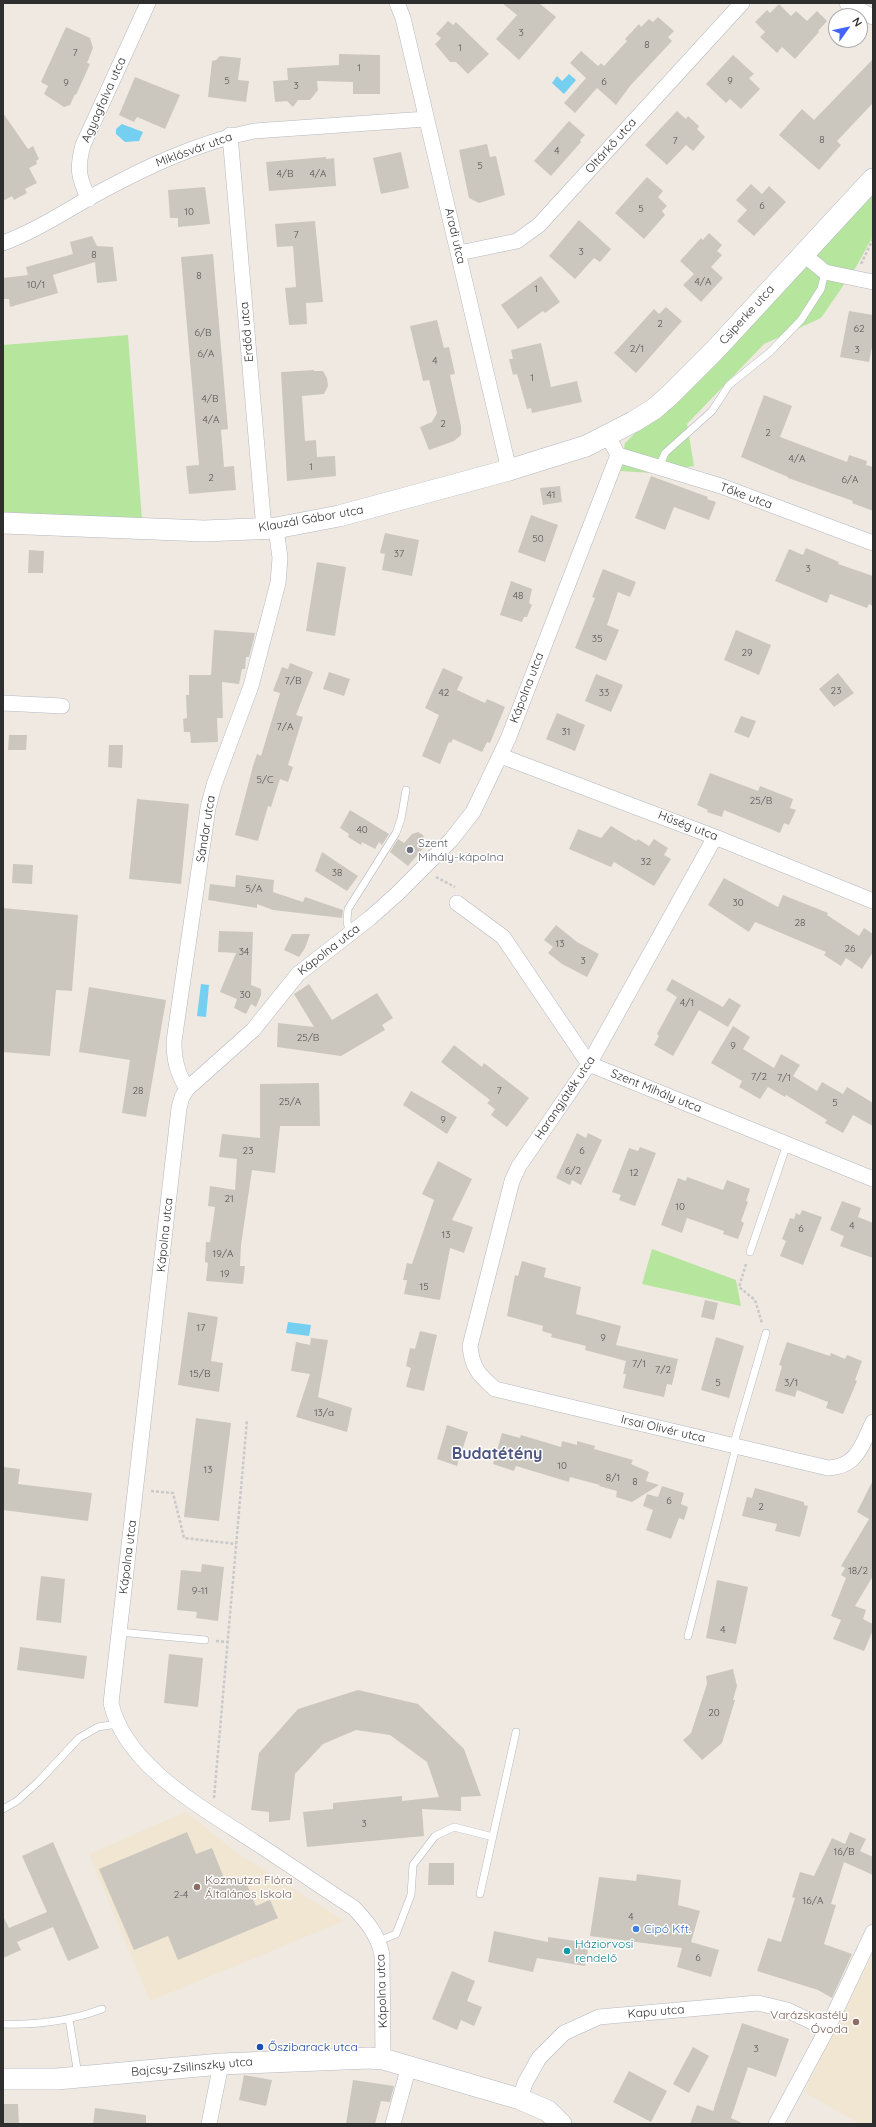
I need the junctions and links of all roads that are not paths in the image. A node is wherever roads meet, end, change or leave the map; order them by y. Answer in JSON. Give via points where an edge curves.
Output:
{"nodes":[{"id":1,"x":148,"y":3,"type":"edge"},
{"id":2,"x":742,"y":3,"type":"edge"},
{"id":3,"x":846,"y":3,"type":"edge"},
{"id":4,"x":400,"y":4,"type":"edge"},
{"id":5,"x":873,"y":17,"type":"edge"},
{"id":6,"x":426,"y":120,"type":"junction"},
{"id":7,"x":230,"y":136,"type":"junction"},
{"id":8,"x":873,"y":179,"type":"edge"},
{"id":9,"x":89,"y":198,"type":"junction"},
{"id":10,"x":3,"y":243,"type":"edge"},
{"id":11,"x":459,"y":253,"type":"junction"},
{"id":12,"x":803,"y":254,"type":"junction"},
{"id":13,"x":825,"y":272,"type":"junction"},
{"id":14,"x":873,"y":282,"type":"edge"},
{"id":15,"x":608,"y":436,"type":"junction"},
{"id":16,"x":618,"y":455,"type":"junction"},
{"id":17,"x":659,"y":467,"type":"junction"},
{"id":18,"x":509,"y":470,"type":"junction"},
{"id":19,"x":3,"y":523,"type":"edge"},
{"id":20,"x":270,"y":528,"type":"junction"},
{"id":21,"x":873,"y":542,"type":"edge"},
{"id":22,"x":3,"y":703,"type":"edge"},
{"id":23,"x":62,"y":706,"type":"dead end"},
{"id":24,"x":501,"y":756,"type":"junction"},
{"id":25,"x":406,"y":790,"type":"dead end"},
{"id":26,"x":715,"y":837,"type":"junction"},
{"id":27,"x":873,"y":902,"type":"edge"},
{"id":28,"x":458,"y":903,"type":"dead end"},
{"id":29,"x":349,"y":934,"type":"junction"},
{"id":30,"x":589,"y":1064,"type":"junction"},
{"id":31,"x":187,"y":1089,"type":"junction"},
{"id":32,"x":787,"y":1144,"type":"junction"},
{"id":33,"x":873,"y":1179,"type":"edge"},
{"id":34,"x":750,"y":1252,"type":"road end"},
{"id":35,"x":766,"y":1333,"type":"road end"},
{"id":36,"x":481,"y":1377,"type":"joint"},
{"id":37,"x":873,"y":1422,"type":"edge"},
{"id":38,"x":735,"y":1446,"type":"junction"},
{"id":39,"x":119,"y":1632,"type":"junction"},
{"id":40,"x":688,"y":1636,"type":"dead end"},
{"id":41,"x":206,"y":1640,"type":"dead end"},
{"id":42,"x":118,"y":1724,"type":"junction"},
{"id":43,"x":516,"y":1732,"type":"dead end"},
{"id":44,"x":3,"y":1809,"type":"edge"},
{"id":45,"x":493,"y":1838,"type":"junction"},
{"id":46,"x":480,"y":1894,"type":"dead end"},
{"id":47,"x":873,"y":1932,"type":"edge"},
{"id":48,"x":379,"y":1941,"type":"junction"},
{"id":49,"x":102,"y":2009,"type":"dead end"},
{"id":50,"x":69,"y":2019,"type":"junction"},
{"id":51,"x":3,"y":2024,"type":"edge"},
{"id":52,"x":827,"y":2029,"type":"junction"},
{"id":53,"x":383,"y":2059,"type":"junction"},
{"id":54,"x":221,"y":2064,"type":"junction"},
{"id":55,"x":409,"y":2066,"type":"junction"},
{"id":56,"x":78,"y":2077,"type":"junction"},
{"id":57,"x":3,"y":2079,"type":"edge"},
{"id":58,"x":520,"y":2098,"type":"junction"},
{"id":59,"x":209,"y":2124,"type":"edge"},
{"id":60,"x":392,"y":2124,"type":"edge"},
{"id":61,"x":561,"y":2124,"type":"edge"},
{"id":62,"x":776,"y":2124,"type":"edge"}],
"edges":[{"from":1,"to":9,"type":"street","name":"Agyagfalva utca","via":[[83,145],[79,160],[79,178]]},
{"from":2,"to":11,"type":"street","name":"Oltárkő utca","via":[[539,225],[517,241]]},
{"from":3,"to":5,"type":"street"},
{"from":4,"to":6,"type":"street","name":"Aradi utca"},
{"from":6,"to":7,"type":"street","name":"Miklósvár utca","via":[[254,131]]},
{"from":6,"to":11,"type":"street","name":"Aradi utca"},
{"from":7,"to":9,"type":"street","name":"Miklósvár utca","via":[[159,161]]},
{"from":7,"to":20,"type":"street","name":"Erdőd utca"},
{"from":8,"to":12,"type":"street","name":"Csiperke utca"},
{"from":9,"to":10,"type":"street","name":"Miklósvár utca","via":[[40,226]]},
{"from":11,"to":18,"type":"street","name":"Aradi utca"},
{"from":12,"to":13,"type":"street"},
{"from":12,"to":15,"type":"street","name":"Csiperke utca","via":[[670,396],[654,410]]},
{"from":13,"to":14,"type":"street"},
{"from":13,"to":17,"type":"lane","via":[[821,289],[801,320],[770,352],[729,385],[712,411],[665,453]]},
{"from":15,"to":16,"type":"street"},
{"from":15,"to":18,"type":"street","name":"Klauzál Gábor utca","via":[[562,454]]},
{"from":16,"to":17,"type":"street","name":"Tőke utca"},
{"from":16,"to":24,"type":"street","name":"Kápolna utca"},
{"from":17,"to":21,"type":"street","name":"Tőke utca","via":[[720,486]]},
{"from":18,"to":20,"type":"street","name":"Klauzál Gábor utca","via":[[339,516]]},
{"from":19,"to":20,"type":"street","name":"Klauzál Gábor utca","via":[[204,531]]},
{"from":20,"to":31,"type":"street","name":"Sándor utca","via":[[280,558],[278,583],[251,686],[208,808],[174,1041],[177,1073]]},
{"from":22,"to":23,"type":"street"},
{"from":24,"to":26,"type":"street","name":"Hűség utca"},
{"from":24,"to":29,"type":"street","name":"Kápolna utca","via":[[473,812],[463,826],[397,894]]},
{"from":25,"to":29,"type":"lane","via":[[396,833],[348,909]]},
{"from":26,"to":27,"type":"street","name":"Hűség utca"},
{"from":26,"to":30,"type":"street","name":"Harangjáték utca"},
{"from":28,"to":30,"type":"street","via":[[502,937]]},
{"from":29,"to":31,"type":"street","name":"Kápolna utca","via":[[298,974],[253,1030]]},
{"from":30,"to":32,"type":"street","name":"Szent Mihály utca"},
{"from":30,"to":36,"type":"street","name":"Harangjáték utca","via":[[519,1166],[512,1181],[470,1346],[471,1360]]},
{"from":31,"to":39,"type":"street","name":"Kápolna utca","via":[[179,1108]]},
{"from":32,"to":33,"type":"street","name":"Szent Mihály utca"},
{"from":32,"to":34,"type":"lane"},
{"from":35,"to":38,"type":"lane"},
{"from":36,"to":38,"type":"street","name":"Irsai Olivér utca","via":[[495,1389],[512,1394]]},
{"from":37,"to":38,"type":"street","name":"Irsai Olivér utca","via":[[859,1451],[842,1467],[828,1468]]},
{"from":38,"to":40,"type":"lane"},
{"from":39,"to":41,"type":"lane"},
{"from":39,"to":42,"type":"street","name":"Kápolna utca","via":[[110,1696]]},
{"from":42,"to":44,"type":"lane","via":[[98,1727],[79,1738],[39,1781],[17,1801]]},
{"from":42,"to":48,"type":"street","name":"Kápolna utca","via":[[130,1744],[188,1798],[354,1908],[370,1925]]},
{"from":43,"to":45,"type":"lane"},
{"from":45,"to":46,"type":"lane"},
{"from":45,"to":48,"type":"lane","via":[[454,1827],[435,1836],[413,1865],[411,1895],[396,1934]]},
{"from":47,"to":52,"type":"street"},
{"from":48,"to":53,"type":"street","name":"Kápolna utca","via":[[382,1955]]},
{"from":49,"to":50,"type":"lane"},
{"from":50,"to":51,"type":"lane","via":[[50,2023]]},
{"from":50,"to":56,"type":"lane"},
{"from":52,"to":58,"type":"street","name":"Kapu utca","via":[[787,2010],[758,2003],[599,2017],[564,2032],[539,2058]]},
{"from":52,"to":62,"type":"street"},
{"from":53,"to":54,"type":"street","name":"Bajcsy-Zsilinszky utca"},
{"from":53,"to":55,"type":"street","name":"Bajcsy-Zsilinszky utca"},
{"from":54,"to":56,"type":"street","name":"Bajcsy-Zsilinszky utca"},
{"from":54,"to":59,"type":"street"},
{"from":55,"to":58,"type":"street","name":"Bajcsy-Zsilinszky utca"},
{"from":55,"to":60,"type":"street"},
{"from":56,"to":57,"type":"street","name":"Bajcsy-Zsilinszky utca"},
{"from":58,"to":61,"type":"street","name":"Bajcsy-Zsilinszky utca","via":[[548,2112]]}]}
